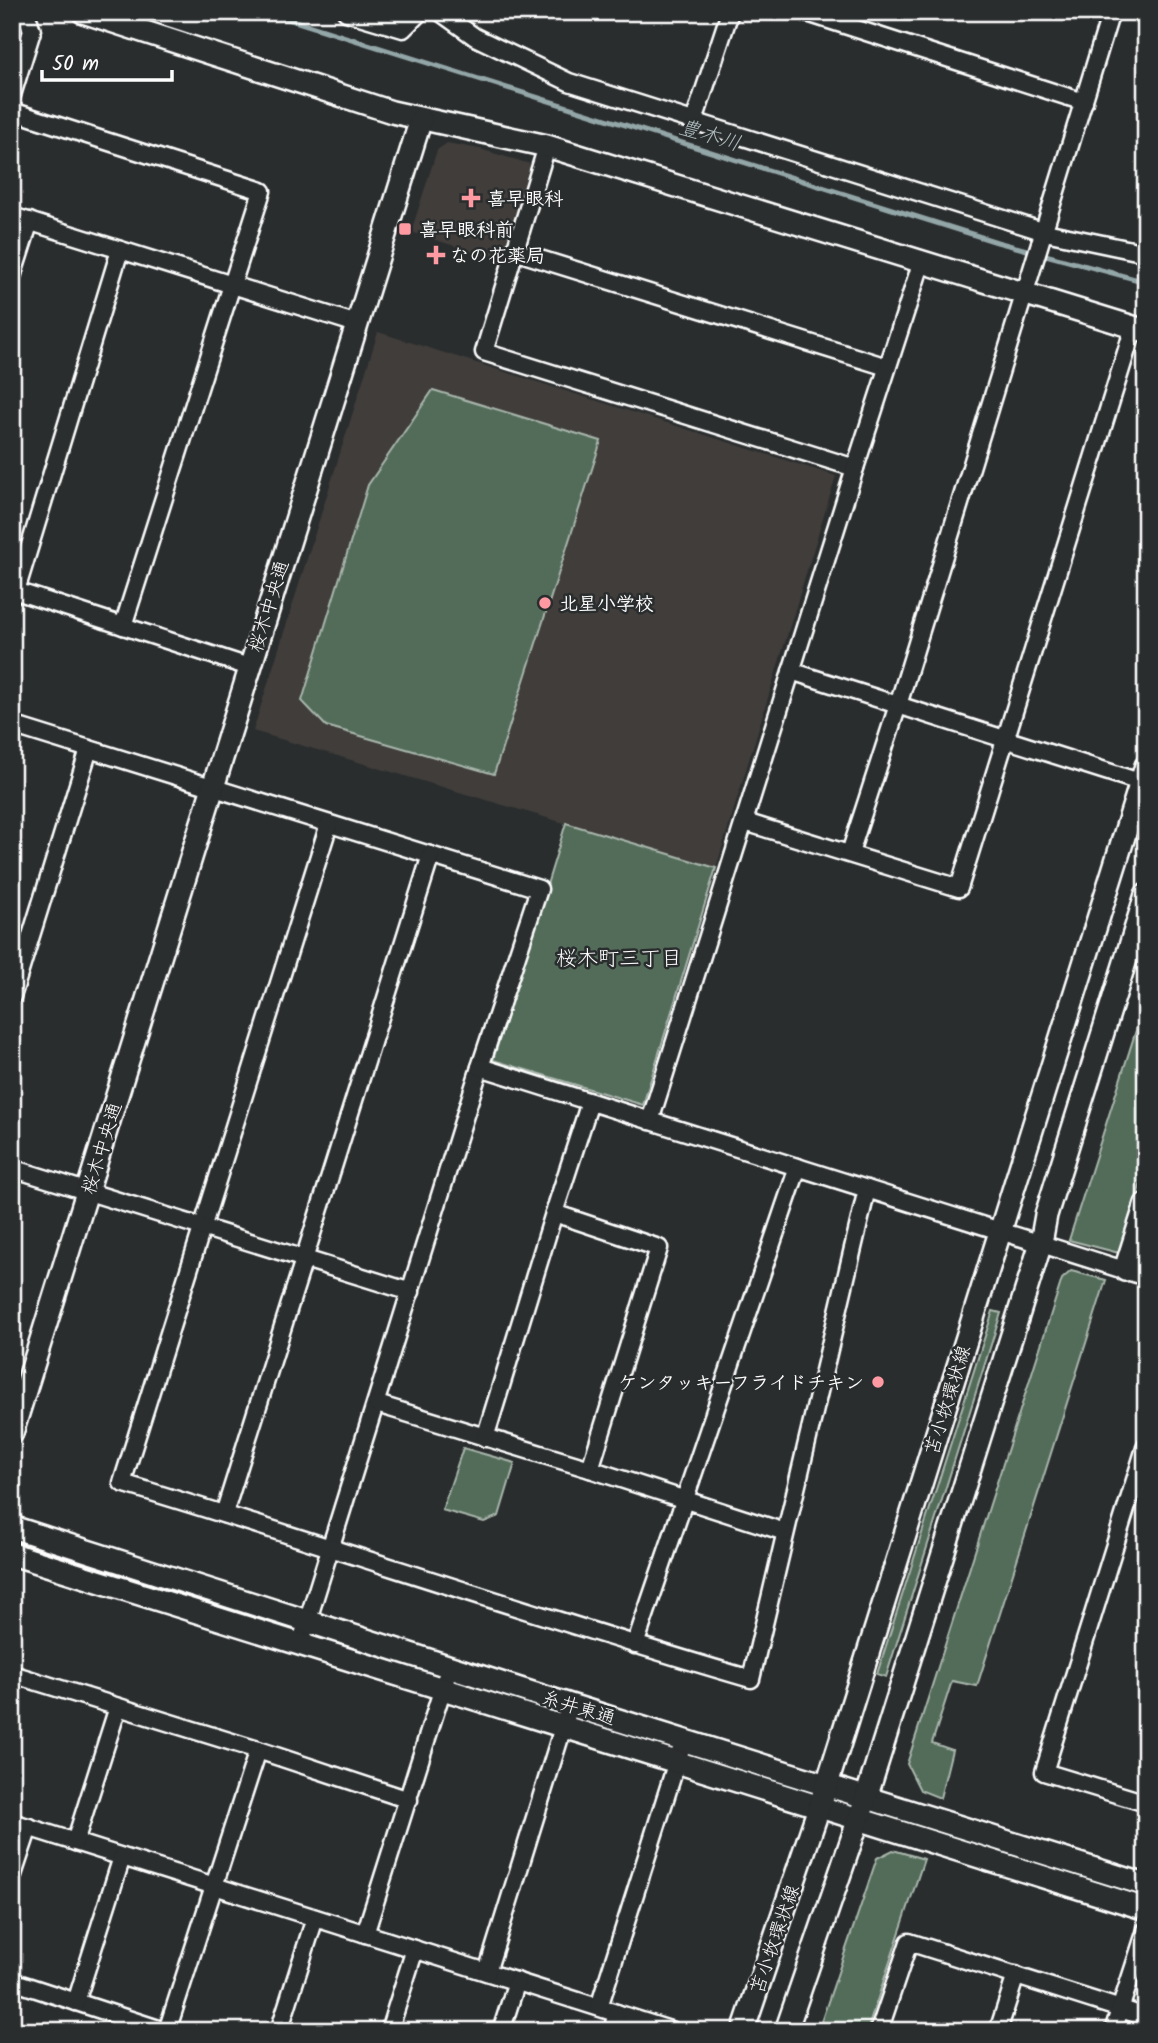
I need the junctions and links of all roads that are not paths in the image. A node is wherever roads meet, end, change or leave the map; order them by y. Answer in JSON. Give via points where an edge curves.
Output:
{"nodes":[{"id":1,"x":19,"y":12,"type":"edge"},
{"id":2,"x":83,"y":12,"type":"edge"},
{"id":3,"x":346,"y":12,"type":"edge"},
{"id":4,"x":420,"y":12,"type":"edge"},
{"id":5,"x":440,"y":12,"type":"edge"},
{"id":6,"x":730,"y":12,"type":"edge"},
{"id":7,"x":804,"y":12,"type":"edge"},
{"id":8,"x":1111,"y":12,"type":"edge"},
{"id":9,"x":12,"y":95,"type":"edge"},
{"id":10,"x":1084,"y":102,"type":"junction"},
{"id":11,"x":12,"y":111,"type":"edge"},
{"id":12,"x":421,"y":119,"type":"junction"},
{"id":13,"x":694,"y":121,"type":"junction"},
{"id":14,"x":547,"y":146,"type":"junction"},
{"id":15,"x":12,"y":216,"type":"edge"},
{"id":16,"x":30,"y":221,"type":"junction"},
{"id":17,"x":1043,"y":237,"type":"junction"},
{"id":18,"x":120,"y":250,"type":"junction"},
{"id":19,"x":514,"y":251,"type":"junction"},
{"id":20,"x":1146,"y":253,"type":"edge"},
{"id":21,"x":922,"y":261,"type":"junction"},
{"id":22,"x":12,"y":277,"type":"edge"},
{"id":23,"x":231,"y":285,"type":"junction"},
{"id":24,"x":1026,"y":293,"type":"junction"},
{"id":25,"x":357,"y":324,"type":"junction"},
{"id":26,"x":1140,"y":329,"type":"edge"},
{"id":27,"x":887,"y":367,"type":"junction"},
{"id":28,"x":855,"y":468,"type":"junction"},
{"id":29,"x":123,"y":626,"type":"junction"},
{"id":30,"x":249,"y":667,"type":"junction"},
{"id":31,"x":791,"y":671,"type":"junction"},
{"id":32,"x":898,"y":705,"type":"junction"},
{"id":33,"x":12,"y":725,"type":"edge"},
{"id":34,"x":1004,"y":738,"type":"junction"},
{"id":35,"x":89,"y":749,"type":"junction"},
{"id":36,"x":1144,"y":777,"type":"edge"},
{"id":37,"x":212,"y":786,"type":"junction"},
{"id":38,"x":745,"y":822,"type":"junction"},
{"id":39,"x":329,"y":824,"type":"junction"},
{"id":40,"x":850,"y":853,"type":"junction"},
{"id":41,"x":431,"y":855,"type":"junction"},
{"id":42,"x":1146,"y":895,"type":"edge"},
{"id":43,"x":12,"y":997,"type":"edge"},
{"id":44,"x":480,"y":1067,"type":"junction"},
{"id":45,"x":590,"y":1102,"type":"junction"},
{"id":46,"x":650,"y":1121,"type":"junction"},
{"id":47,"x":798,"y":1167,"type":"junction"},
{"id":48,"x":12,"y":1168,"type":"edge"},
{"id":49,"x":867,"y":1189,"type":"junction"},
{"id":50,"x":87,"y":1192,"type":"junction"},
{"id":51,"x":1146,"y":1204,"type":"edge"},
{"id":52,"x":554,"y":1213,"type":"junction"},
{"id":53,"x":202,"y":1227,"type":"junction"},
{"id":54,"x":1000,"y":1231,"type":"junction"},
{"id":55,"x":1041,"y":1243,"type":"junction"},
{"id":56,"x":303,"y":1258,"type":"junction"},
{"id":57,"x":1125,"y":1270,"type":"junction"},
{"id":58,"x":1146,"y":1277,"type":"edge"},
{"id":59,"x":411,"y":1292,"type":"junction"},
{"id":60,"x":377,"y":1404,"type":"junction"},
{"id":61,"x":12,"y":1433,"type":"edge"},
{"id":62,"x":485,"y":1438,"type":"junction"},
{"id":63,"x":1146,"y":1445,"type":"edge"},
{"id":64,"x":590,"y":1469,"type":"junction"},
{"id":65,"x":685,"y":1501,"type":"junction"},
{"id":66,"x":224,"y":1514,"type":"junction"},
{"id":67,"x":12,"y":1527,"type":"edge"},
{"id":68,"x":786,"y":1532,"type":"junction"},
{"id":69,"x":332,"y":1549,"type":"junction"},
{"id":70,"x":12,"y":1554,"type":"edge"},
{"id":71,"x":309,"y":1621,"type":"junction"},
{"id":72,"x":301,"y":1642,"type":"junction"},
{"id":73,"x":635,"y":1645,"type":"junction"},
{"id":74,"x":450,"y":1666,"type":"junction"},
{"id":75,"x":12,"y":1674,"type":"edge"},
{"id":76,"x":444,"y":1687,"type":"junction"},
{"id":77,"x":570,"y":1705,"type":"junction"},
{"id":78,"x":118,"y":1707,"type":"junction"},
{"id":79,"x":563,"y":1728,"type":"junction"},
{"id":80,"x":683,"y":1739,"type":"junction"},
{"id":81,"x":258,"y":1750,"type":"junction"},
{"id":82,"x":677,"y":1762,"type":"junction"},
{"id":83,"x":827,"y":1784,"type":"junction"},
{"id":84,"x":866,"y":1798,"type":"junction"},
{"id":85,"x":409,"y":1800,"type":"junction"},
{"id":86,"x":1146,"y":1803,"type":"edge"},
{"id":87,"x":819,"y":1806,"type":"junction"},
{"id":88,"x":859,"y":1820,"type":"junction"},
{"id":89,"x":12,"y":1822,"type":"edge"},
{"id":90,"x":29,"y":1828,"type":"junction"},
{"id":91,"x":75,"y":1842,"type":"junction"},
{"id":92,"x":122,"y":1857,"type":"junction"},
{"id":93,"x":12,"y":1878,"type":"edge"},
{"id":94,"x":1146,"y":1885,"type":"edge"},
{"id":95,"x":214,"y":1886,"type":"junction"},
{"id":96,"x":1146,"y":1909,"type":"edge"},
{"id":97,"x":315,"y":1918,"type":"junction"},
{"id":98,"x":1146,"y":1930,"type":"edge"},
{"id":99,"x":365,"y":1934,"type":"junction"},
{"id":100,"x":415,"y":1949,"type":"junction"},
{"id":101,"x":487,"y":1972,"type":"junction"},
{"id":102,"x":1016,"y":1975,"type":"junction"},
{"id":103,"x":12,"y":1981,"type":"edge"},
{"id":104,"x":517,"y":1981,"type":"junction"},
{"id":105,"x":76,"y":2001,"type":"junction"},
{"id":106,"x":599,"y":2007,"type":"junction"},
{"id":107,"x":1120,"y":2009,"type":"junction"},
{"id":108,"x":617,"y":2013,"type":"junction"},
{"id":109,"x":1146,"y":2017,"type":"edge"},
{"id":110,"x":166,"y":2031,"type":"edge"},
{"id":111,"x":279,"y":2031,"type":"edge"},
{"id":112,"x":389,"y":2031,"type":"edge"},
{"id":113,"x":501,"y":2031,"type":"edge"},
{"id":114,"x":611,"y":2031,"type":"edge"},
{"id":115,"x":673,"y":2031,"type":"edge"},
{"id":116,"x":743,"y":2031,"type":"edge"},
{"id":117,"x":786,"y":2031,"type":"edge"},
{"id":118,"x":878,"y":2031,"type":"edge"},
{"id":119,"x":998,"y":2031,"type":"edge"},
{"id":120,"x":1113,"y":2031,"type":"edge"}],
"edges":[{"from":1,"to":9,"type":"street","via":[[32,31]]},
{"from":2,"to":12,"type":"street"},
{"from":3,"to":4,"type":"street","via":[[403,29]]},
{"from":5,"to":13,"type":"street","via":[[475,37],[569,82]]},
{"from":6,"to":13,"type":"street"},
{"from":7,"to":10,"type":"street"},
{"from":8,"to":10,"type":"street"},
{"from":10,"to":17,"type":"street"},
{"from":11,"to":23,"type":"street","via":[[262,191]]},
{"from":12,"to":14,"type":"street"},
{"from":12,"to":25,"type":"street","name":"桜木中央通"},
{"from":13,"to":17,"type":"street"},
{"from":14,"to":19,"type":"street"},
{"from":14,"to":21,"type":"street"},
{"from":15,"to":16,"type":"street"},
{"from":16,"to":18,"type":"street"},
{"from":16,"to":22,"type":"street"},
{"from":17,"to":20,"type":"street"},
{"from":17,"to":24,"type":"street"},
{"from":18,"to":23,"type":"street"},
{"from":18,"to":29,"type":"street","via":[[16,591]]},
{"from":19,"to":27,"type":"street"},
{"from":19,"to":28,"type":"street","via":[[484,352]]},
{"from":21,"to":24,"type":"street"},
{"from":21,"to":27,"type":"street"},
{"from":23,"to":25,"type":"street"},
{"from":23,"to":29,"type":"street"},
{"from":24,"to":26,"type":"street"},
{"from":24,"to":32,"type":"street"},
{"from":25,"to":30,"type":"street","name":"桜木中央通"},
{"from":26,"to":34,"type":"street"},
{"from":27,"to":28,"type":"street"},
{"from":28,"to":31,"type":"street"},
{"from":29,"to":30,"type":"street"},
{"from":30,"to":37,"type":"street","name":"桜木中央通"},
{"from":31,"to":32,"type":"street"},
{"from":31,"to":38,"type":"street"},
{"from":32,"to":34,"type":"street"},
{"from":32,"to":40,"type":"street"},
{"from":33,"to":35,"type":"street"},
{"from":34,"to":36,"type":"street"},
{"from":34,"to":40,"type":"street","via":[[959,888]]},
{"from":35,"to":37,"type":"street"},
{"from":35,"to":43,"type":"street"},
{"from":36,"to":54,"type":"street","name":"苫小牧環状線"},
{"from":37,"to":39,"type":"street"},
{"from":37,"to":50,"type":"street","name":"桜木中央通"},
{"from":38,"to":40,"type":"street"},
{"from":38,"to":46,"type":"street"},
{"from":39,"to":41,"type":"street"},
{"from":39,"to":53,"type":"street"},
{"from":41,"to":44,"type":"street","via":[[539,889]]},
{"from":41,"to":56,"type":"street"},
{"from":42,"to":55,"type":"street"},
{"from":44,"to":45,"type":"street"},
{"from":44,"to":59,"type":"street"},
{"from":45,"to":46,"type":"street"},
{"from":45,"to":52,"type":"street"},
{"from":46,"to":47,"type":"street"},
{"from":47,"to":49,"type":"street"},
{"from":47,"to":65,"type":"street"},
{"from":48,"to":50,"type":"street"},
{"from":49,"to":54,"type":"street"},
{"from":49,"to":68,"type":"street"},
{"from":50,"to":53,"type":"street"},
{"from":50,"to":61,"type":"street","name":"桜木中央通"},
{"from":51,"to":57,"type":"street"},
{"from":52,"to":62,"type":"street"},
{"from":52,"to":64,"type":"street","via":[[659,1248]]},
{"from":53,"to":56,"type":"street"},
{"from":53,"to":66,"type":"street","via":[[122,1483]]},
{"from":54,"to":55,"type":"street"},
{"from":54,"to":83,"type":"street","name":"苫小牧環状線"},
{"from":55,"to":57,"type":"street"},
{"from":55,"to":84,"type":"street"},
{"from":56,"to":59,"type":"street"},
{"from":56,"to":66,"type":"street"},
{"from":57,"to":58,"type":"street"},
{"from":59,"to":60,"type":"street"},
{"from":60,"to":62,"type":"street"},
{"from":60,"to":69,"type":"street"},
{"from":62,"to":64,"type":"street"},
{"from":63,"to":86,"type":"street","via":[[1045,1772]]},
{"from":64,"to":65,"type":"street"},
{"from":65,"to":68,"type":"street"},
{"from":65,"to":73,"type":"street"},
{"from":66,"to":69,"type":"street"},
{"from":67,"to":71,"type":"street","name":"糸井東通"},
{"from":68,"to":73,"type":"street","via":[[751,1679]]},
{"from":69,"to":71,"type":"street"},
{"from":69,"to":73,"type":"street"},
{"from":70,"to":72,"type":"street","name":"糸井東通"},
{"from":71,"to":72,"type":"street"},
{"from":71,"to":74,"type":"street","name":"糸井東通"},
{"from":72,"to":76,"type":"street","name":"糸井東通"},
{"from":74,"to":76,"type":"street"},
{"from":74,"to":77,"type":"street","name":"糸井東通"},
{"from":75,"to":78,"type":"street"},
{"from":76,"to":79,"type":"street","name":"糸井東通"},
{"from":76,"to":85,"type":"street"},
{"from":77,"to":79,"type":"street"},
{"from":77,"to":80,"type":"street","name":"糸井東通"},
{"from":78,"to":81,"type":"street"},
{"from":78,"to":91,"type":"street"},
{"from":79,"to":82,"type":"street","name":"糸井東通"},
{"from":79,"to":101,"type":"street"},
{"from":80,"to":82,"type":"street"},
{"from":80,"to":83,"type":"street","name":"糸井東通"},
{"from":81,"to":85,"type":"street"},
{"from":81,"to":95,"type":"street"},
{"from":82,"to":87,"type":"street","name":"糸井東通"},
{"from":82,"to":106,"type":"street"},
{"from":83,"to":84,"type":"street","name":"糸井東通"},
{"from":83,"to":87,"type":"street","name":"苫小牧環状線"},
{"from":84,"to":88,"type":"street"},
{"from":84,"to":94,"type":"street","name":"糸井東通"},
{"from":85,"to":99,"type":"street"},
{"from":87,"to":88,"type":"street","name":"糸井東通"},
{"from":87,"to":116,"type":"street","name":"苫小牧環状線"},
{"from":88,"to":96,"type":"street","name":"糸井東通"},
{"from":88,"to":117,"type":"street"},
{"from":89,"to":90,"type":"street"},
{"from":90,"to":91,"type":"street"},
{"from":90,"to":93,"type":"street"},
{"from":91,"to":92,"type":"street"},
{"from":92,"to":95,"type":"street"},
{"from":92,"to":105,"type":"street"},
{"from":95,"to":97,"type":"street"},
{"from":95,"to":110,"type":"street"},
{"from":97,"to":99,"type":"street"},
{"from":97,"to":111,"type":"street"},
{"from":98,"to":107,"type":"street"},
{"from":99,"to":100,"type":"street"},
{"from":100,"to":101,"type":"street"},
{"from":100,"to":112,"type":"street"},
{"from":101,"to":104,"type":"street"},
{"from":102,"to":107,"type":"street"},
{"from":102,"to":118,"type":"street","via":[[909,1942]]},
{"from":102,"to":119,"type":"street"},
{"from":103,"to":105,"type":"street"},
{"from":104,"to":106,"type":"street"},
{"from":104,"to":113,"type":"street"},
{"from":105,"to":110,"type":"street"},
{"from":106,"to":108,"type":"street"},
{"from":107,"to":109,"type":"street"},
{"from":107,"to":120,"type":"street"},
{"from":108,"to":114,"type":"street"},
{"from":108,"to":115,"type":"street"}]}
